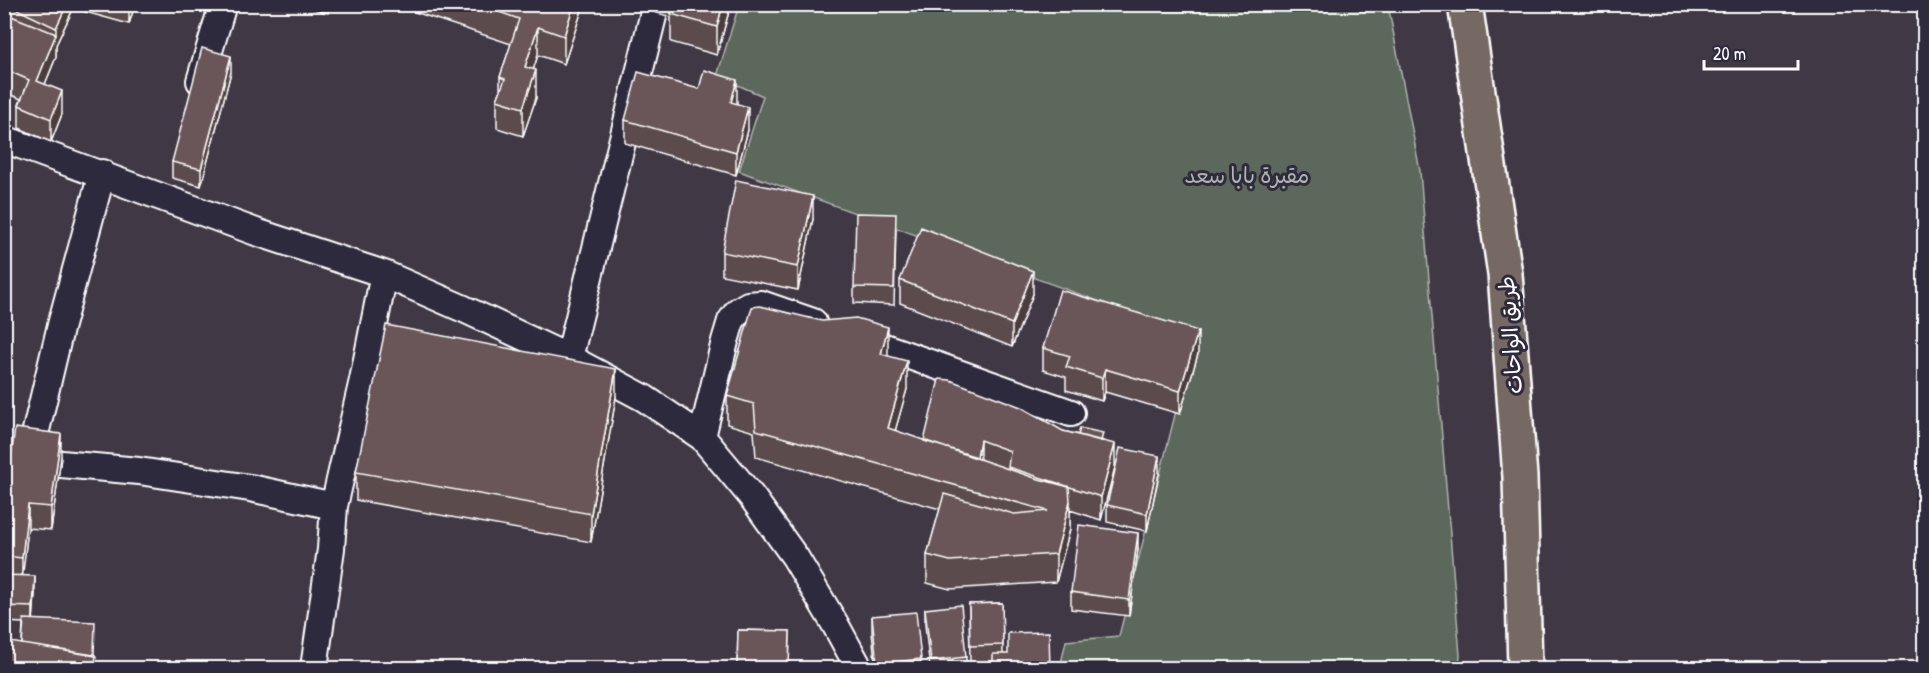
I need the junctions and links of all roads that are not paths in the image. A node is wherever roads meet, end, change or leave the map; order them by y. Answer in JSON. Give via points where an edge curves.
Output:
{"nodes":[{"id":1,"x":223,"y":4,"type":"edge"},
{"id":2,"x":656,"y":4,"type":"edge"},
{"id":3,"x":1465,"y":4,"type":"edge"},
{"id":4,"x":193,"y":106,"type":"edge"},
{"id":5,"x":4,"y":139,"type":"edge"},
{"id":6,"x":102,"y":173,"type":"junction"},
{"id":7,"x":384,"y":274,"type":"junction"},
{"id":8,"x":569,"y":358,"type":"junction"},
{"id":9,"x":1071,"y":413,"type":"dead end"},
{"id":10,"x":702,"y":438,"type":"junction"},
{"id":11,"x":334,"y":506,"type":"junction"},
{"id":12,"x":314,"y":669,"type":"edge"},
{"id":13,"x":859,"y":669,"type":"edge"},
{"id":14,"x":1525,"y":669,"type":"edge"}],
"edges":[{"from":1,"to":4,"type":"street"},
{"from":2,"to":8,"type":"street"},
{"from":3,"to":14,"type":"main road","name":"طريق الواحات","via":[[1506,274],[1520,477]]},
{"from":5,"to":6,"type":"street"},
{"from":6,"to":7,"type":"street","via":[[169,185],[256,232]]},
{"from":6,"to":11,"type":"street","via":[[26,471],[161,474]]},
{"from":7,"to":8,"type":"street"},
{"from":7,"to":11,"type":"street"},
{"from":8,"to":10,"type":"street","via":[[644,398]]},
{"from":9,"to":10,"type":"street","via":[[761,304],[748,305],[731,321]]},
{"from":10,"to":13,"type":"street","via":[[795,556]]},
{"from":11,"to":12,"type":"street"}]}
